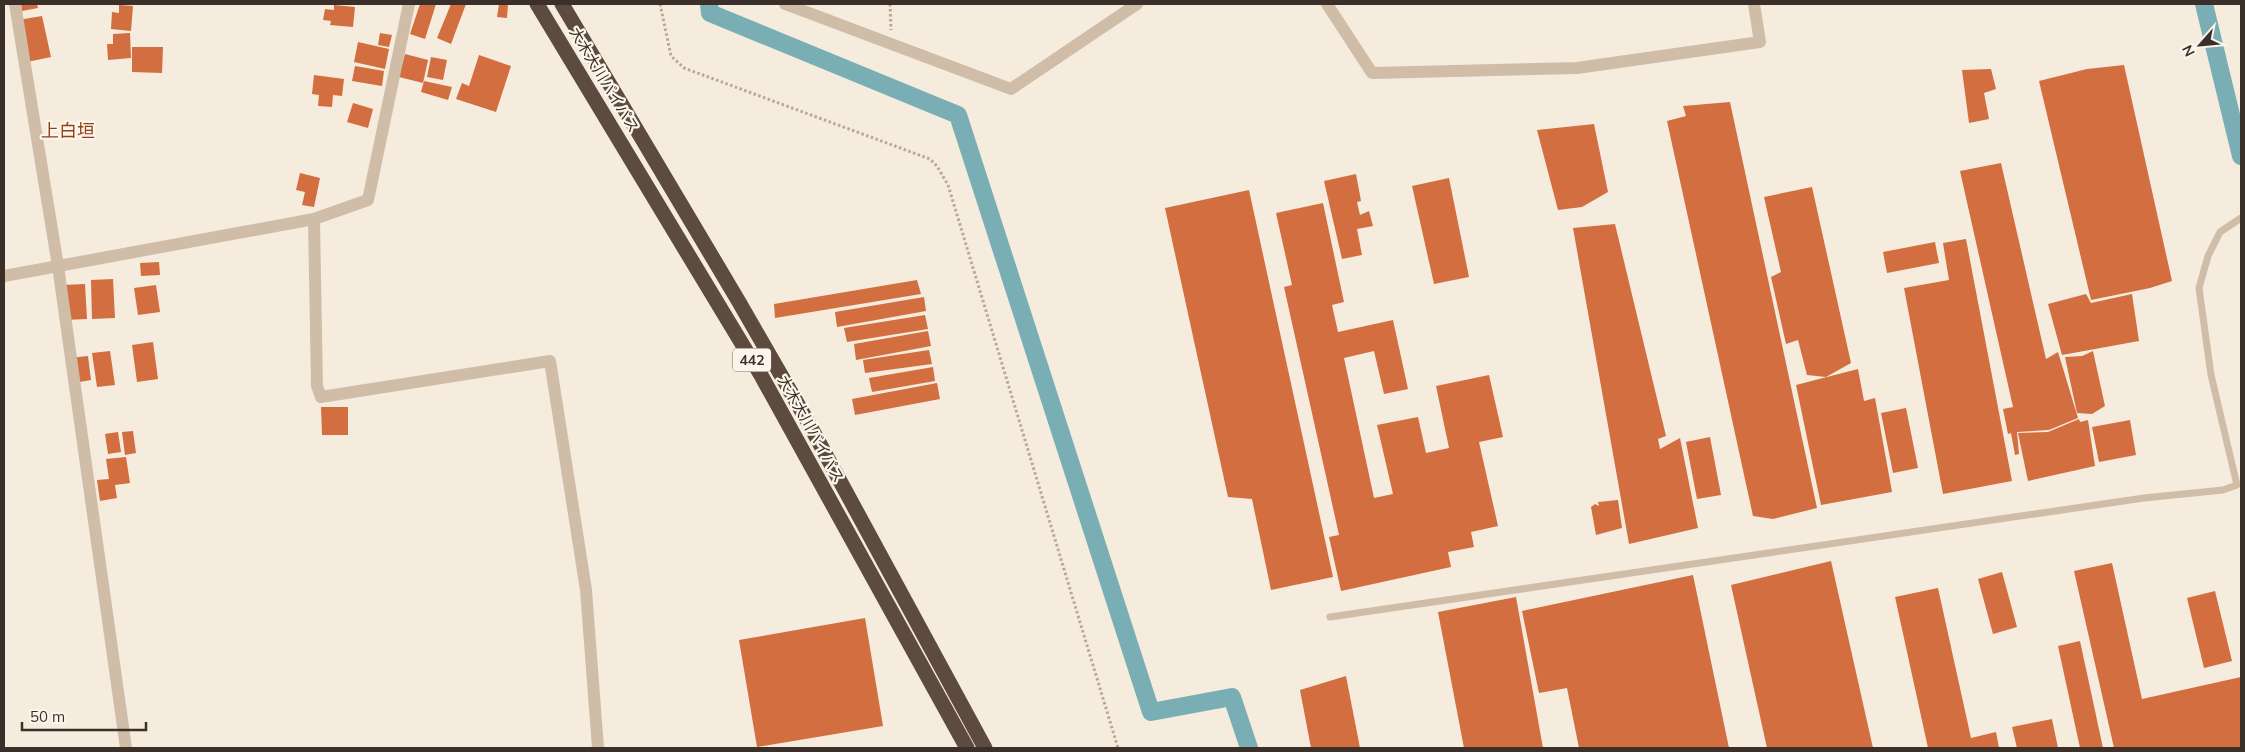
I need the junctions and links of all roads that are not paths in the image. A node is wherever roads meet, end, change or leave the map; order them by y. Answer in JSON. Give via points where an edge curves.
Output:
{"nodes":[{"id":1,"x":14,"y":4,"type":"edge"},
{"id":2,"x":409,"y":4,"type":"edge"},
{"id":3,"x":537,"y":4,"type":"edge"},
{"id":4,"x":562,"y":4,"type":"edge"},
{"id":5,"x":785,"y":4,"type":"edge"},
{"id":6,"x":1138,"y":4,"type":"edge"},
{"id":7,"x":1327,"y":4,"type":"edge"},
{"id":8,"x":1754,"y":4,"type":"edge"},
{"id":9,"x":2241,"y":218,"type":"edge"},
{"id":10,"x":314,"y":219,"type":"junction"},
{"id":11,"x":58,"y":266,"type":"junction"},
{"id":12,"x":4,"y":276,"type":"edge"},
{"id":13,"x":1330,"y":617,"type":"dead end"},
{"id":14,"x":965,"y":744,"type":"edge"},
{"id":15,"x":983,"y":744,"type":"edge"},
{"id":16,"x":126,"y":748,"type":"edge"},
{"id":17,"x":598,"y":748,"type":"edge"}],
"edges":[{"from":1,"to":11,"type":"street"},
{"from":2,"to":10,"type":"street","via":[[368,200]]},
{"from":3,"to":14,"type":"highway","name":"大木大川バイパス","number":"442","via":[[762,377]]},
{"from":4,"to":15,"type":"highway","name":"大木大川バイパス","number":"442","via":[[759,336]]},
{"from":5,"to":6,"type":"street","via":[[1011,89]]},
{"from":7,"to":8,"type":"street","via":[[1372,73],[1577,68],[1760,42]]},
{"from":9,"to":13,"type":"lane","via":[[2220,232],[2208,256],[2199,288],[2211,375],[2237,485],[2223,490],[2144,498]]},
{"from":10,"to":11,"type":"street"},
{"from":10,"to":17,"type":"street","via":[[317,386],[321,397],[550,361],[586,590]]},
{"from":11,"to":12,"type":"street"},
{"from":11,"to":16,"type":"street"}]}
